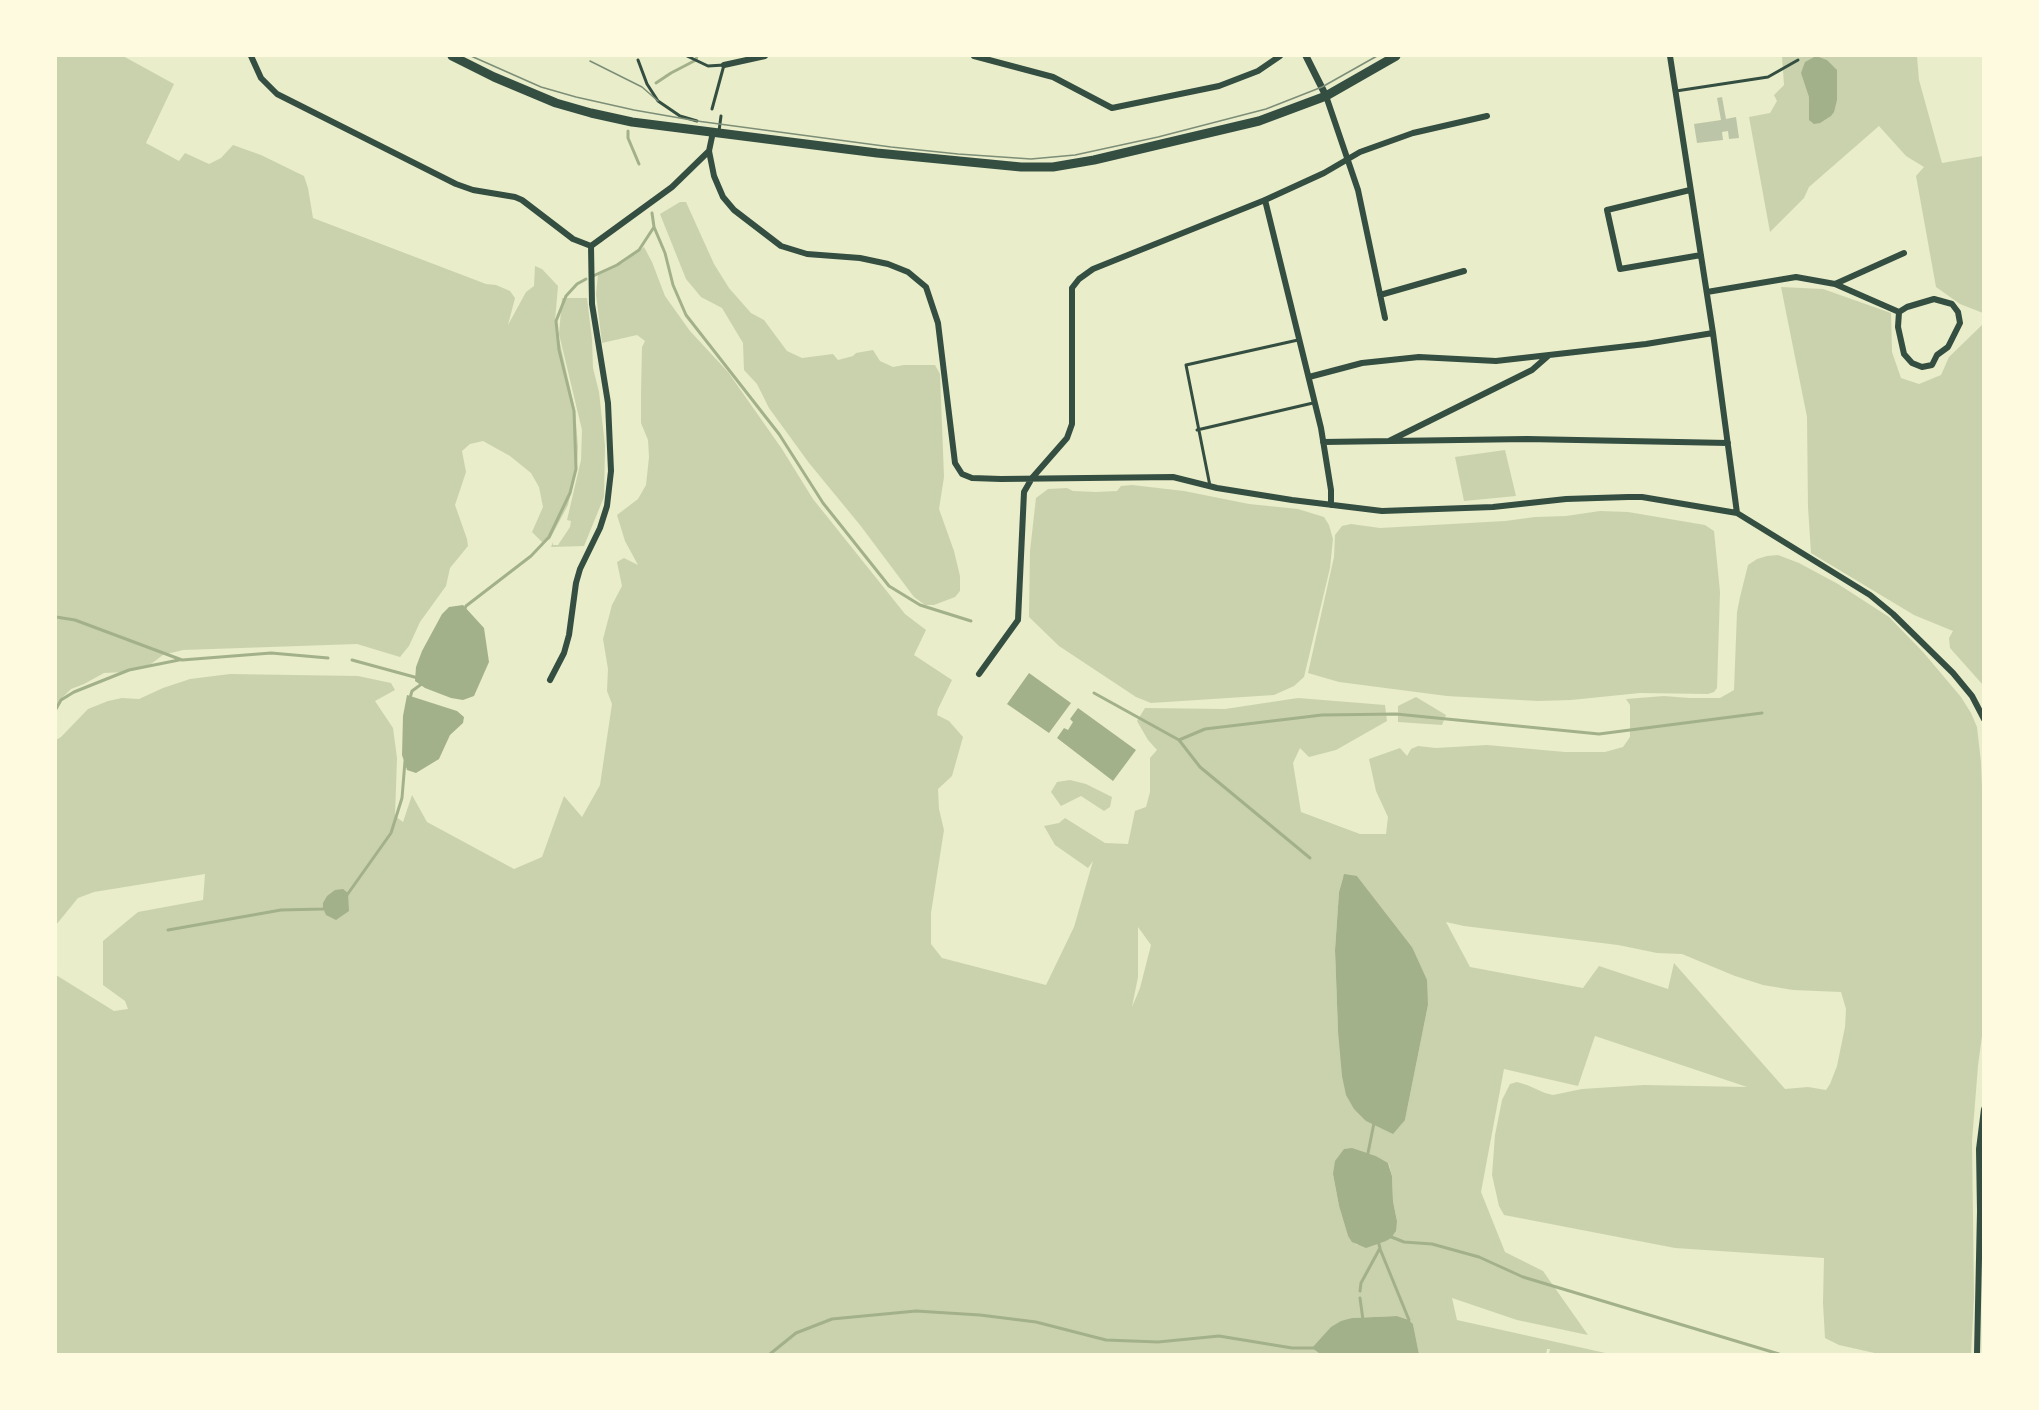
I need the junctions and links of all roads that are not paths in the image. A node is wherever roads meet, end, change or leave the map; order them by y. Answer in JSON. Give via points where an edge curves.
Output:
{"nodes":[{"id":1,"x":251,"y":56,"type":"edge"},
{"id":2,"x":452,"y":56,"type":"edge"},
{"id":3,"x":765,"y":56,"type":"edge"},
{"id":4,"x":974,"y":56,"type":"edge"},
{"id":5,"x":1280,"y":56,"type":"edge"},
{"id":6,"x":1306,"y":56,"type":"edge"},
{"id":7,"x":1395,"y":56,"type":"edge"},
{"id":8,"x":1670,"y":56,"type":"edge"},
{"id":9,"x":689,"y":57,"type":"edge"},
{"id":10,"x":638,"y":60,"type":"dead end"},
{"id":11,"x":1798,"y":60,"type":"dead end"},
{"id":12,"x":724,"y":65,"type":"junction"},
{"id":13,"x":1676,"y":91,"type":"junction"},
{"id":14,"x":1326,"y":96,"type":"junction"},
{"id":15,"x":712,"y":109,"type":"dead end"},
{"id":16,"x":721,"y":116,"type":"dead end"},
{"id":17,"x":1487,"y":116,"type":"dead end"},
{"id":18,"x":697,"y":121,"type":"dead end"},
{"id":19,"x":716,"y":133,"type":"junction"},
{"id":20,"x":710,"y":151,"type":"junction"},
{"id":21,"x":1349,"y":159,"type":"junction"},
{"id":22,"x":1690,"y":190,"type":"junction"},
{"id":23,"x":1264,"y":200,"type":"junction"},
{"id":24,"x":591,"y":246,"type":"junction"},
{"id":25,"x":1904,"y":253,"type":"dead end"},
{"id":26,"x":1701,"y":255,"type":"junction"},
{"id":27,"x":1464,"y":271,"type":"dead end"},
{"id":28,"x":1836,"y":284,"type":"junction"},
{"id":29,"x":1707,"y":292,"type":"junction"},
{"id":30,"x":1380,"y":295,"type":"junction"},
{"id":31,"x":1899,"y":312,"type":"junction"},
{"id":32,"x":1385,"y":318,"type":"dead end"},
{"id":33,"x":1713,"y":333,"type":"junction"},
{"id":34,"x":1300,"y":339,"type":"junction"},
{"id":35,"x":1548,"y":356,"type":"junction"},
{"id":36,"x":1309,"y":377,"type":"junction"},
{"id":37,"x":1315,"y":403,"type":"junction"},
{"id":38,"x":1197,"y":430,"type":"junction"},
{"id":39,"x":1323,"y":442,"type":"junction"},
{"id":40,"x":1386,"y":442,"type":"junction"},
{"id":41,"x":1728,"y":444,"type":"junction"},
{"id":42,"x":1032,"y":478,"type":"junction"},
{"id":43,"x":1210,"y":486,"type":"junction"},
{"id":44,"x":1331,"y":505,"type":"junction"},
{"id":45,"x":1737,"y":513,"type":"junction"},
{"id":46,"x":979,"y":674,"type":"dead end"},
{"id":47,"x":550,"y":680,"type":"dead end"},
{"id":48,"x":1983,"y":719,"type":"edge"},
{"id":49,"x":1983,"y":1109,"type":"edge"},
{"id":50,"x":1982,"y":1212,"type":"edge"},
{"id":51,"x":1977,"y":1354,"type":"edge"}],
"edges":[{"from":1,"to":24,"type":"street","via":[[261,78],[277,94],[456,184],[522,200],[573,239]]},
{"from":2,"to":19,"type":"main road","via":[[570,108],[632,122]]},
{"from":3,"to":12,"type":"street"},
{"from":4,"to":5,"type":"street","via":[[1053,77],[1112,108],[1219,86],[1258,71]]},
{"from":6,"to":14,"type":"street"},
{"from":7,"to":14,"type":"main road"},
{"from":8,"to":13,"type":"street"},
{"from":9,"to":12,"type":"lane","via":[[708,66]]},
{"from":10,"to":18,"type":"lane","via":[[658,101],[680,116]]},
{"from":11,"to":13,"type":"lane","via":[[1768,77]]},
{"from":12,"to":15,"type":"lane"},
{"from":13,"to":22,"type":"street"},
{"from":14,"to":19,"type":"main road","via":[[1240,126],[1094,160],[1040,167],[915,158]]},
{"from":14,"to":21,"type":"street"},
{"from":16,"to":19,"type":"lane"},
{"from":17,"to":21,"type":"street","via":[[1413,133]]},
{"from":19,"to":20,"type":"street"},
{"from":20,"to":24,"type":"street","via":[[672,187]]},
{"from":20,"to":42,"type":"street","via":[[718,189],[726,203],[780,246],[807,254],[888,264],[908,272],[926,287],[938,323],[955,463],[962,474],[972,478]]},
{"from":21,"to":23,"type":"street"},
{"from":21,"to":30,"type":"street"},
{"from":22,"to":26,"type":"street"},
{"from":22,"to":26,"type":"street","via":[[1607,210],[1620,269]]},
{"from":23,"to":34,"type":"street"},
{"from":23,"to":42,"type":"street","via":[[1093,269],[1071,288],[1072,424],[1067,438]]},
{"from":24,"to":47,"type":"street","via":[[592,304],[609,403],[611,471],[607,506],[576,583],[567,644]]},
{"from":25,"to":28,"type":"street"},
{"from":26,"to":29,"type":"street"},
{"from":27,"to":30,"type":"street"},
{"from":28,"to":29,"type":"street","via":[[1796,277]]},
{"from":28,"to":31,"type":"street"},
{"from":29,"to":33,"type":"street"},
{"from":30,"to":32,"type":"street"},
{"from":31,"to":31,"type":"street","via":[[1938,299],[1952,304],[1958,312],[1960,323],[1948,347],[1932,365],[1922,367],[1904,354]]},
{"from":33,"to":35,"type":"street"},
{"from":33,"to":41,"type":"street"},
{"from":34,"to":36,"type":"street"},
{"from":34,"to":38,"type":"lane","via":[[1186,365]]},
{"from":35,"to":36,"type":"street","via":[[1496,361],[1419,357],[1362,363]]},
{"from":35,"to":40,"type":"street","via":[[1532,370]]},
{"from":36,"to":37,"type":"street"},
{"from":37,"to":38,"type":"lane"},
{"from":37,"to":39,"type":"street"},
{"from":38,"to":43,"type":"lane"},
{"from":39,"to":40,"type":"street"},
{"from":39,"to":44,"type":"street"},
{"from":40,"to":41,"type":"street","via":[[1527,439]]},
{"from":41,"to":45,"type":"street"},
{"from":42,"to":43,"type":"street","via":[[1173,477]]},
{"from":42,"to":46,"type":"street","via":[[1024,492],[1018,620]]},
{"from":43,"to":44,"type":"street"},
{"from":44,"to":45,"type":"street","via":[[1382,511],[1642,497]]},
{"from":45,"to":48,"type":"street","via":[[1870,595],[1893,614],[1953,673],[1972,696]]},
{"from":49,"to":50,"type":"street","via":[[1979,1149]]},
{"from":50,"to":51,"type":"street"}]}
